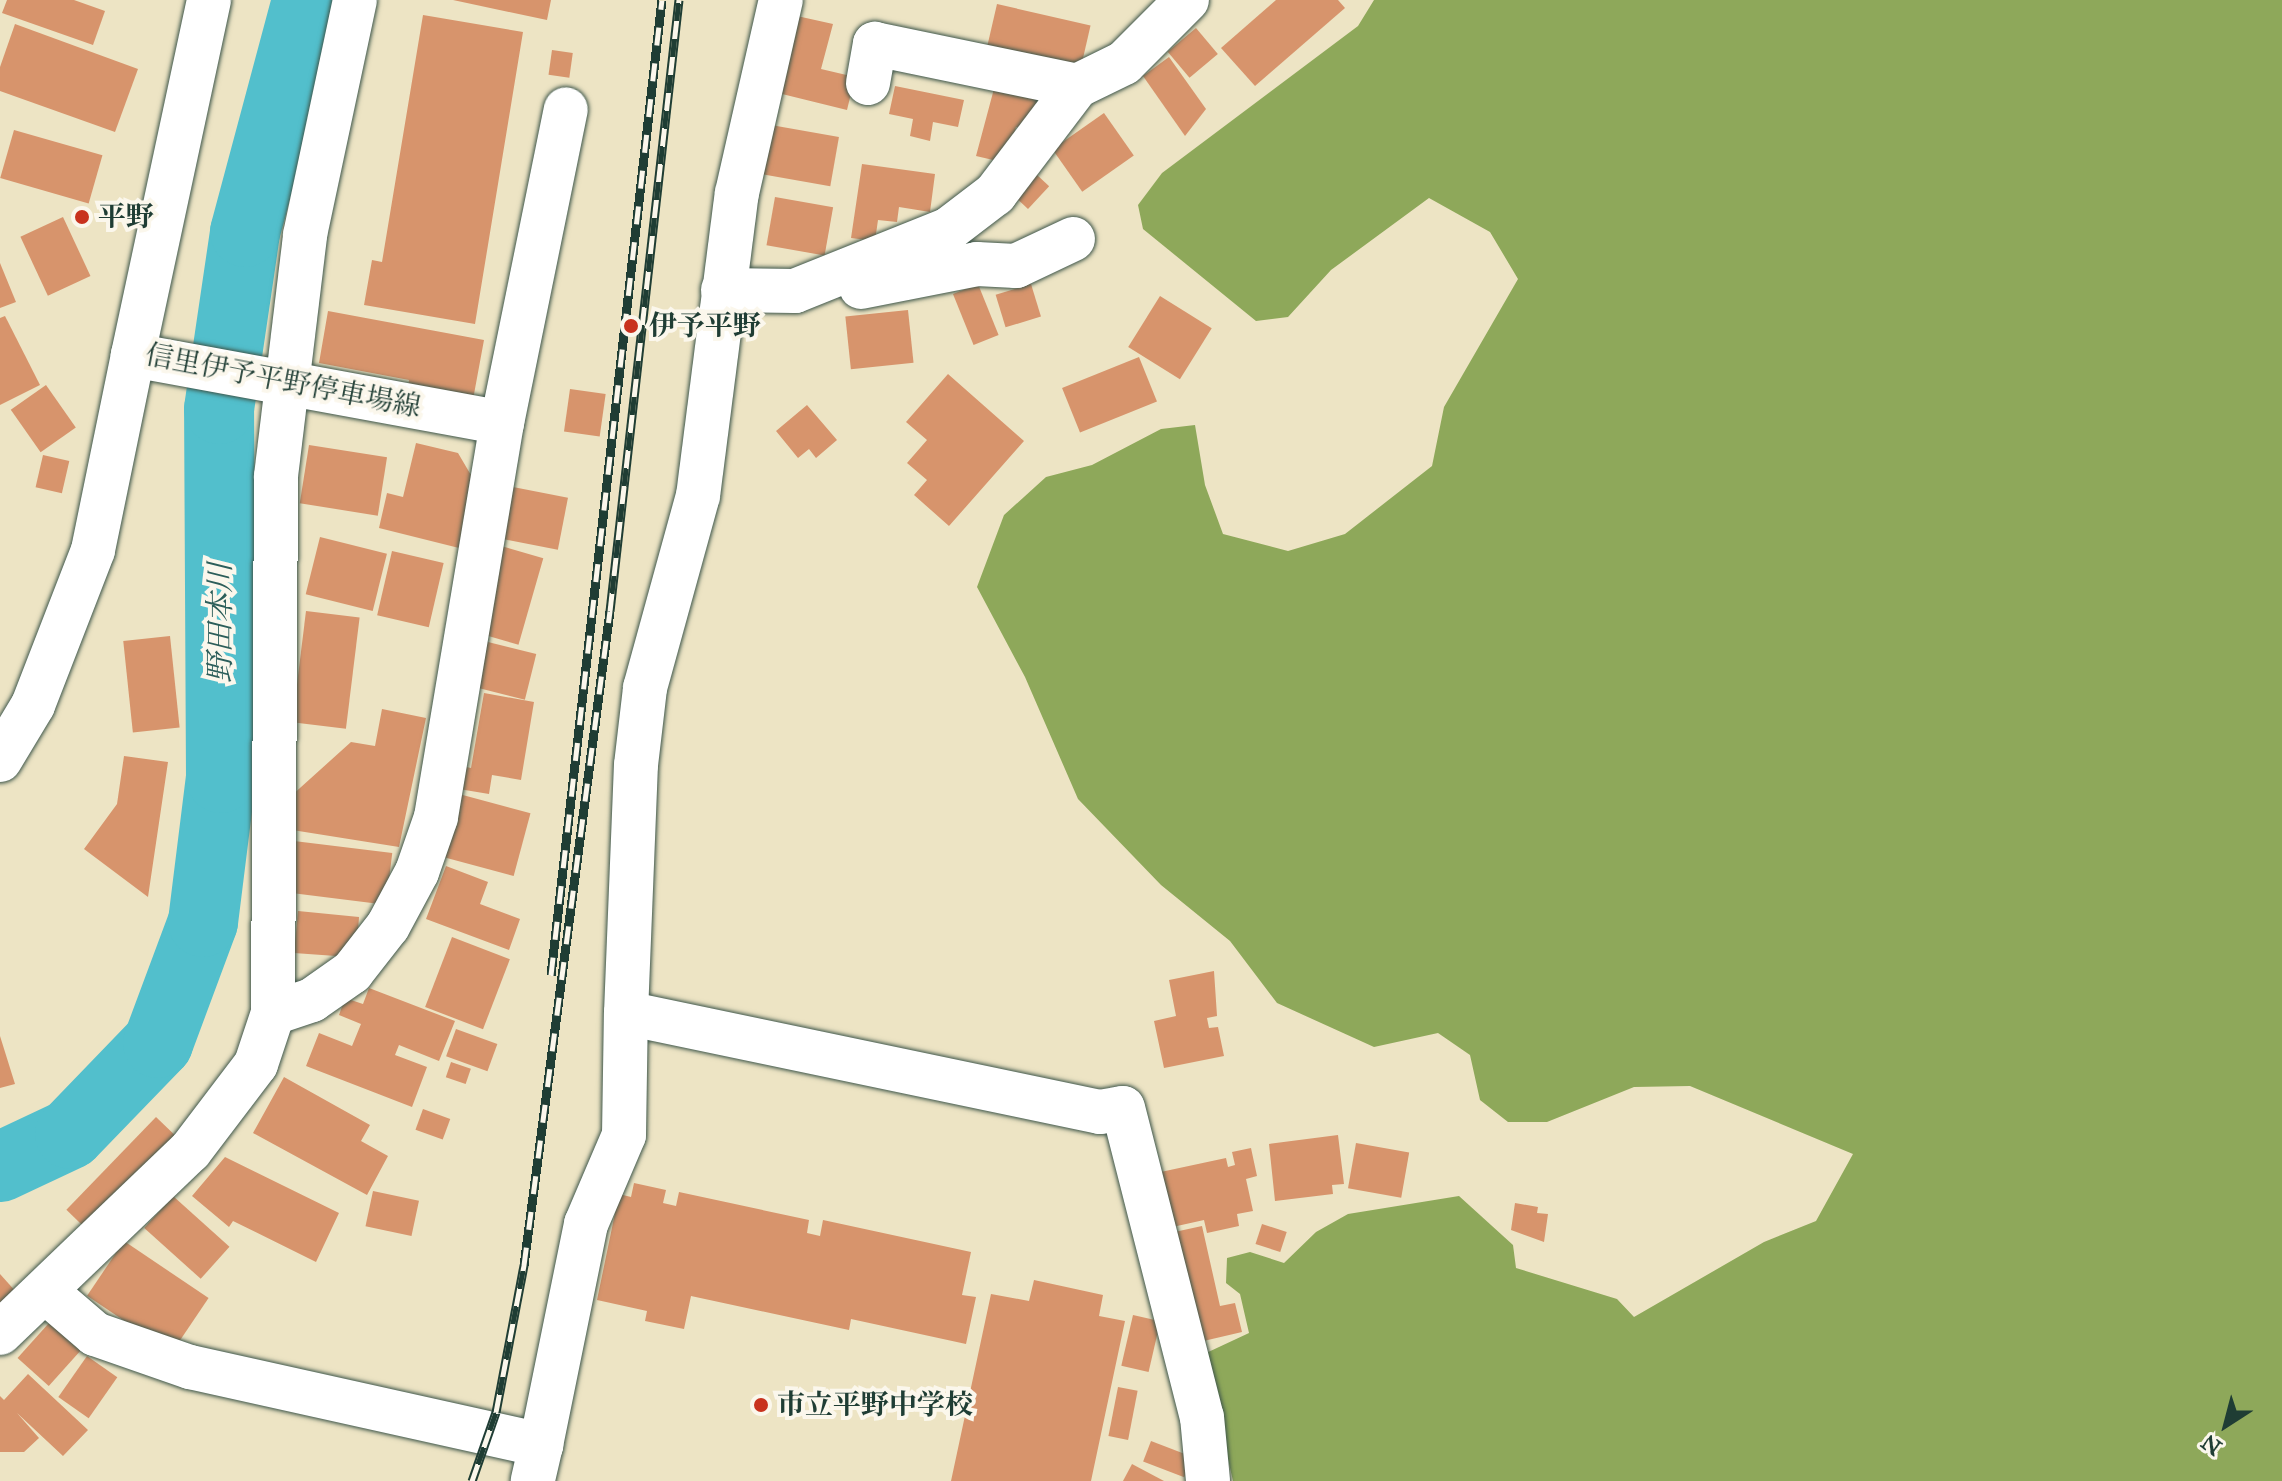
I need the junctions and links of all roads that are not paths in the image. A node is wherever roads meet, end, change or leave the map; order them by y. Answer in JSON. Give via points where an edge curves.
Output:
{"nodes":[{"id":1,"x":209,"y":0,"type":"edge"},
{"id":2,"x":355,"y":0,"type":"edge"},
{"id":3,"x":781,"y":0,"type":"edge"},
{"id":4,"x":1187,"y":0,"type":"edge"},
{"id":5,"x":868,"y":83,"type":"dead end"},
{"id":6,"x":1077,"y":86,"type":"junction"},
{"id":7,"x":566,"y":109,"type":"dead end"},
{"id":8,"x":1073,"y":239,"type":"dead end"},
{"id":9,"x":812,"y":286,"type":"junction"},
{"id":10,"x":723,"y":290,"type":"junction"},
{"id":11,"x":151,"y":358,"type":"junction"},
{"id":12,"x":274,"y":378,"type":"junction"},
{"id":13,"x":502,"y":423,"type":"junction"},
{"id":14,"x":0,"y":760,"type":"edge"},
{"id":15,"x":273,"y":1013,"type":"junction"},
{"id":16,"x":626,"y":1013,"type":"junction"},
{"id":17,"x":45,"y":1291,"type":"junction"},
{"id":18,"x":0,"y":1333,"type":"edge"},
{"id":19,"x":537,"y":1463,"type":"edge"},
{"id":20,"x":1208,"y":1481,"type":"edge"}],
"edges":[{"from":1,"to":11,"type":"street","name":"信里伊予平野停車場線"},
{"from":2,"to":12,"type":"street"},
{"from":3,"to":10,"type":"street","via":[[737,193]]},
{"from":4,"to":6,"type":"street","via":[[1124,63]]},
{"from":5,"to":6,"type":"street","via":[[875,44]]},
{"from":6,"to":9,"type":"street","via":[[995,194],[949,229]]},
{"from":7,"to":13,"type":"street"},
{"from":8,"to":9,"type":"street","via":[[1016,266],[977,264],[833,292]]},
{"from":9,"to":10,"type":"street","via":[[795,291]]},
{"from":10,"to":16,"type":"street","via":[[698,496],[645,688],[636,765]]},
{"from":11,"to":12,"type":"street","name":"信里伊予平野停車場線"},
{"from":11,"to":14,"type":"street","via":[[93,550],[33,705]]},
{"from":12,"to":13,"type":"street","name":"信里伊予平野停車場線"},
{"from":12,"to":15,"type":"street"},
{"from":13,"to":15,"type":"street","via":[[436,817],[417,872],[388,926],[352,972],[312,1000]]},
{"from":15,"to":17,"type":"street","via":[[256,1064],[227,1107],[190,1151]]},
{"from":16,"to":19,"type":"street","via":[[624,1135],[586,1224]]},
{"from":16,"to":20,"type":"street","via":[[1100,1112],[1123,1108],[1202,1417]]},
{"from":17,"to":18,"type":"street"},
{"from":17,"to":19,"type":"street","via":[[95,1334],[190,1367]]}]}
